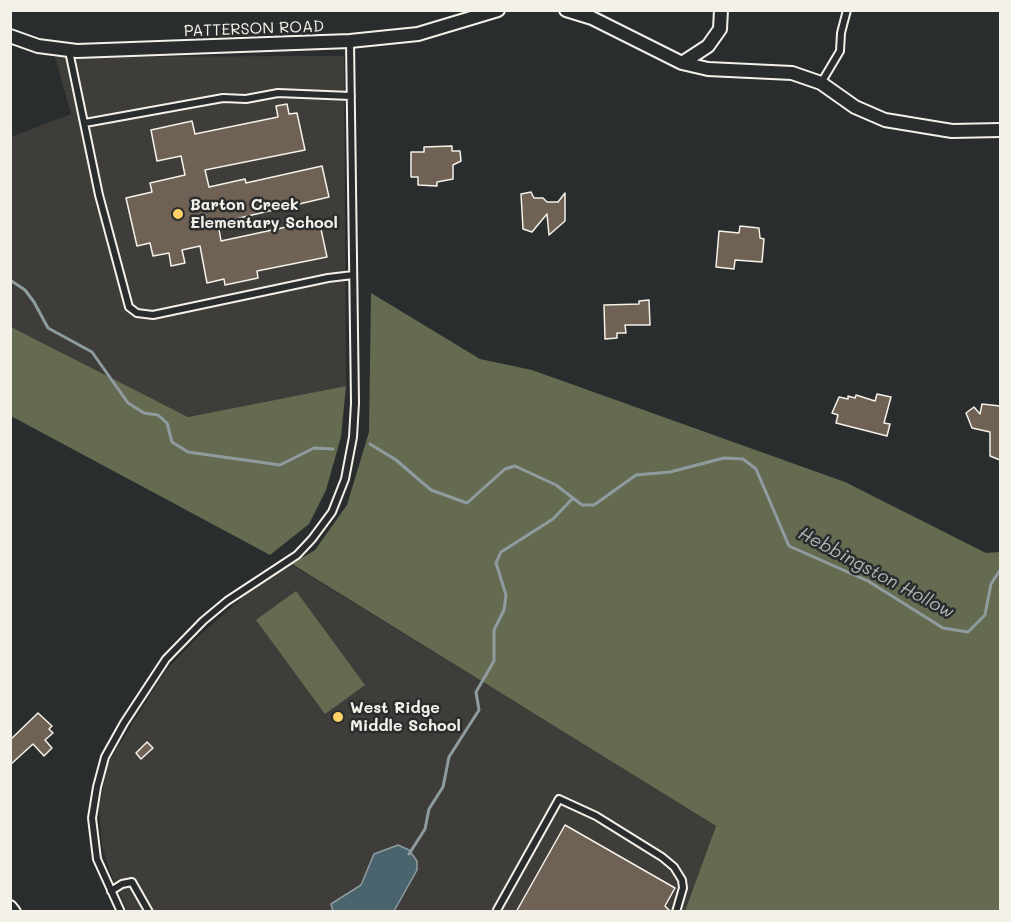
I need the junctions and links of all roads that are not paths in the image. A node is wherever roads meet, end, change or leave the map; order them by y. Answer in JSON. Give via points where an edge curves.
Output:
{"nodes":[{"id":1,"x":498,"y":10,"type":"edge"},
{"id":2,"x":566,"y":10,"type":"edge"},
{"id":3,"x":721,"y":10,"type":"edge"},
{"id":4,"x":847,"y":10,"type":"edge"},
{"id":5,"x":10,"y":36,"type":"edge"},
{"id":6,"x":350,"y":41,"type":"junction"},
{"id":7,"x":69,"y":50,"type":"junction"},
{"id":8,"x":682,"y":63,"type":"junction"},
{"id":9,"x":820,"y":83,"type":"junction"},
{"id":10,"x":351,"y":96,"type":"junction"},
{"id":11,"x":85,"y":123,"type":"junction"},
{"id":12,"x":1000,"y":130,"type":"edge"},
{"id":13,"x":353,"y":275,"type":"junction"},
{"id":14,"x":111,"y":891,"type":"junction"},
{"id":15,"x":10,"y":907,"type":"edge"},
{"id":16,"x":497,"y":910,"type":"dead end"},
{"id":17,"x":14,"y":912,"type":"edge"},
{"id":18,"x":121,"y":912,"type":"edge"},
{"id":19,"x":149,"y":912,"type":"edge"},
{"id":20,"x":676,"y":912,"type":"edge"}],
"edges":[{"from":1,"to":6,"type":"street","name":"PATTERSON ROAD","via":[[418,34]]},
{"from":2,"to":8,"type":"street","via":[[592,18]]},
{"from":3,"to":8,"type":"street","via":[[720,29],[708,46]]},
{"from":4,"to":9,"type":"lane","via":[[840,51]]},
{"from":5,"to":7,"type":"street","name":"PATTERSON ROAD","via":[[38,46]]},
{"from":6,"to":7,"type":"street","name":"PATTERSON ROAD"},
{"from":6,"to":10,"type":"lane"},
{"from":7,"to":11,"type":"lane"},
{"from":8,"to":9,"type":"street","via":[[708,69],[792,73]]},
{"from":9,"to":12,"type":"street","via":[[855,107],[896,122],[952,130]]},
{"from":10,"to":11,"type":"lane","via":[[278,93],[246,99],[223,98]]},
{"from":10,"to":13,"type":"lane"},
{"from":11,"to":13,"type":"lane","via":[[123,286],[129,307],[137,313],[153,315]]},
{"from":13,"to":14,"type":"lane","via":[[355,403],[345,479],[332,512],[312,539],[297,555],[203,621],[166,659],[124,723],[105,757],[92,818],[97,859]]},
{"from":14,"to":18,"type":"lane"},
{"from":14,"to":19,"type":"lane","via":[[132,882]]},
{"from":15,"to":17,"type":"street"},
{"from":16,"to":20,"type":"lane","via":[[559,799],[596,816],[674,867],[683,888]]}]}
